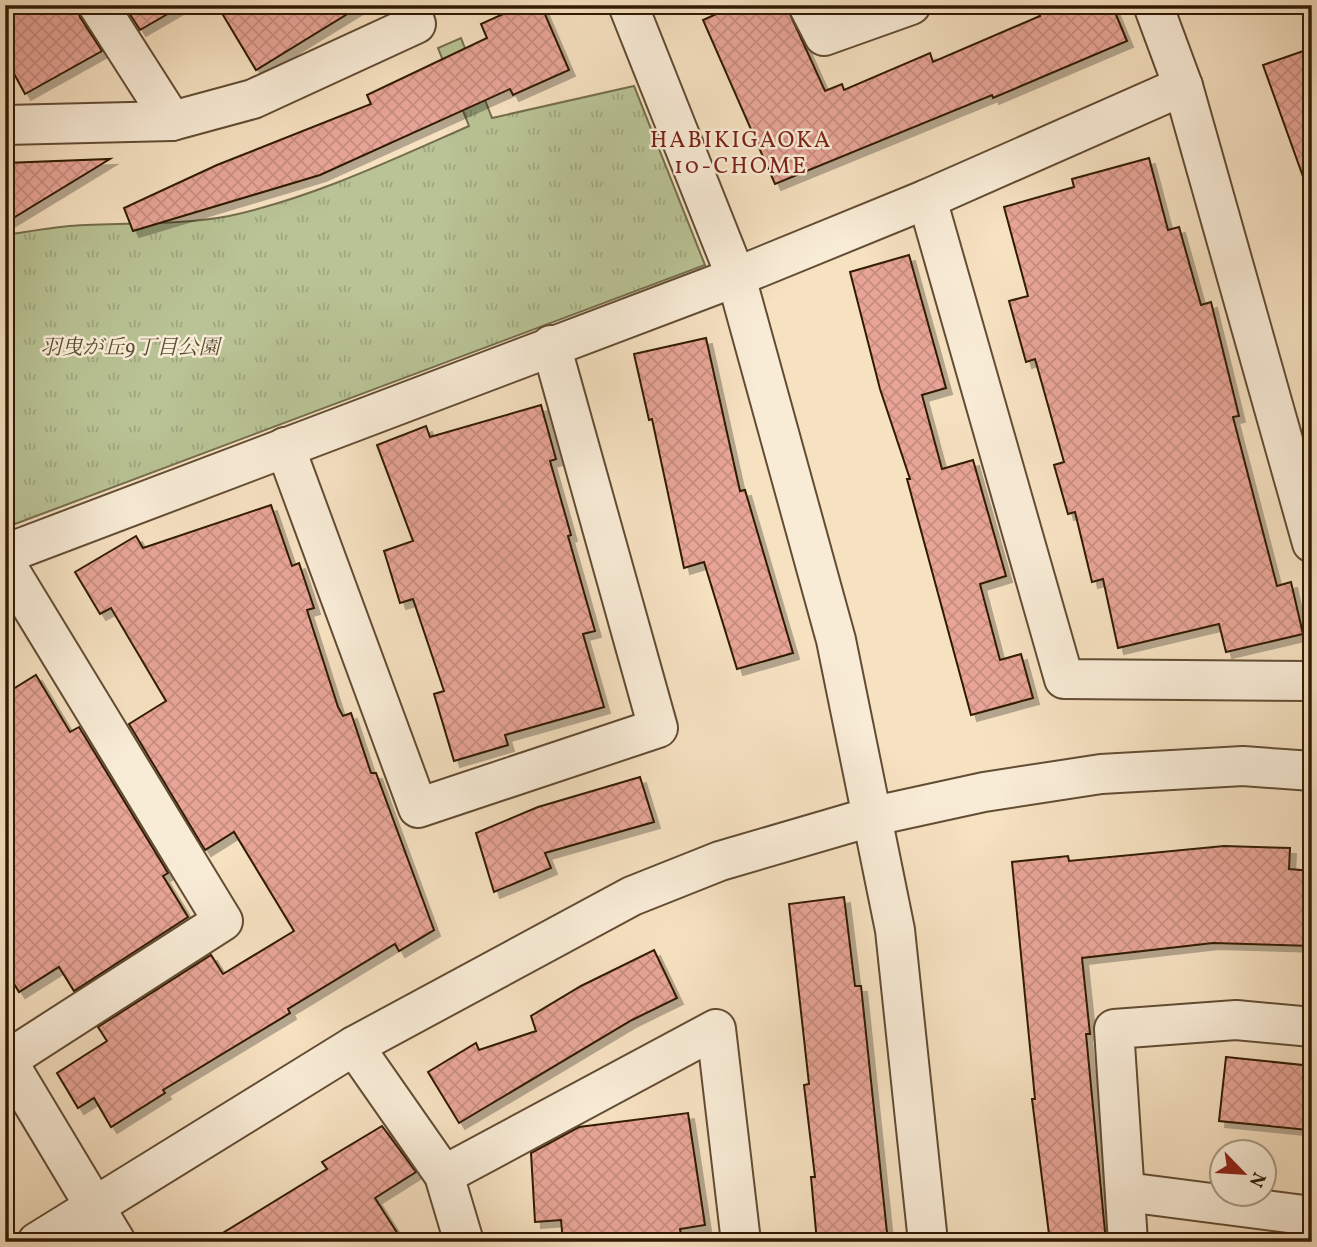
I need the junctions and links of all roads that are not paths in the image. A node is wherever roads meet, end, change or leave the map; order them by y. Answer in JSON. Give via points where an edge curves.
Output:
{"nodes":[{"id":1,"x":99,"y":5,"type":"edge"},
{"id":2,"x":408,"y":5,"type":"edge"},
{"id":3,"x":628,"y":5,"type":"edge"},
{"id":4,"x":808,"y":5,"type":"edge"},
{"id":5,"x":911,"y":5,"type":"edge"},
{"id":6,"x":1153,"y":5,"type":"edge"},
{"id":7,"x":1183,"y":86,"type":"junction"},
{"id":8,"x":172,"y":121,"type":"junction"},
{"id":9,"x":5,"y":125,"type":"edge"},
{"id":10,"x":926,"y":199,"type":"junction"},
{"id":11,"x":736,"y":277,"type":"junction"},
{"id":12,"x":551,"y":345,"type":"junction"},
{"id":13,"x":285,"y":447,"type":"junction"},
{"id":14,"x":1312,"y":543,"type":"edge"},
{"id":15,"x":5,"y":554,"type":"edge"},
{"id":16,"x":5,"y":563,"type":"edge"},
{"id":17,"x":1312,"y":681,"type":"edge"},
{"id":18,"x":1312,"y":771,"type":"edge"},
{"id":19,"x":874,"y":816,"type":"junction"},
{"id":20,"x":1312,"y":1027,"type":"edge"},
{"id":21,"x":354,"y":1046,"type":"junction"},
{"id":22,"x":6,"y":1059,"type":"edge"},
{"id":23,"x":444,"y":1175,"type":"junction"},
{"id":24,"x":1126,"y":1192,"type":"junction"},
{"id":25,"x":94,"y":1206,"type":"junction"},
{"id":26,"x":1312,"y":1216,"type":"edge"},
{"id":27,"x":37,"y":1242,"type":"edge"},
{"id":28,"x":116,"y":1242,"type":"edge"},
{"id":29,"x":464,"y":1242,"type":"edge"},
{"id":30,"x":741,"y":1242,"type":"edge"},
{"id":31,"x":928,"y":1242,"type":"edge"},
{"id":32,"x":1128,"y":1242,"type":"edge"}],
"edges":[{"from":1,"to":8,"type":"street"},
{"from":2,"to":8,"type":"street","via":[[416,24],[253,99]]},
{"from":3,"to":11,"type":"street"},
{"from":4,"to":5,"type":"street","via":[[824,36]]},
{"from":6,"to":7,"type":"street"},
{"from":7,"to":10,"type":"street"},
{"from":7,"to":14,"type":"street"},
{"from":8,"to":9,"type":"street"},
{"from":10,"to":11,"type":"street"},
{"from":10,"to":17,"type":"street","via":[[1064,679]]},
{"from":11,"to":12,"type":"street"},
{"from":11,"to":19,"type":"street","via":[[836,640]]},
{"from":12,"to":13,"type":"street"},
{"from":12,"to":13,"type":"street","via":[[658,728],[418,808]]},
{"from":13,"to":15,"type":"street"},
{"from":16,"to":22,"type":"street","via":[[223,921]]},
{"from":18,"to":19,"type":"street","via":[[1244,766],[1101,775],[984,792]]},
{"from":19,"to":21,"type":"street","via":[[720,861],[632,896]]},
{"from":19,"to":31,"type":"street","via":[[894,930]]},
{"from":20,"to":24,"type":"street","via":[[1236,1020],[1114,1029]]},
{"from":21,"to":23,"type":"street"},
{"from":21,"to":25,"type":"street"},
{"from":22,"to":25,"type":"street"},
{"from":23,"to":29,"type":"street"},
{"from":23,"to":30,"type":"street","via":[[716,1029]]},
{"from":24,"to":26,"type":"street"},
{"from":24,"to":32,"type":"street"},
{"from":25,"to":27,"type":"street"},
{"from":25,"to":28,"type":"street"}]}
